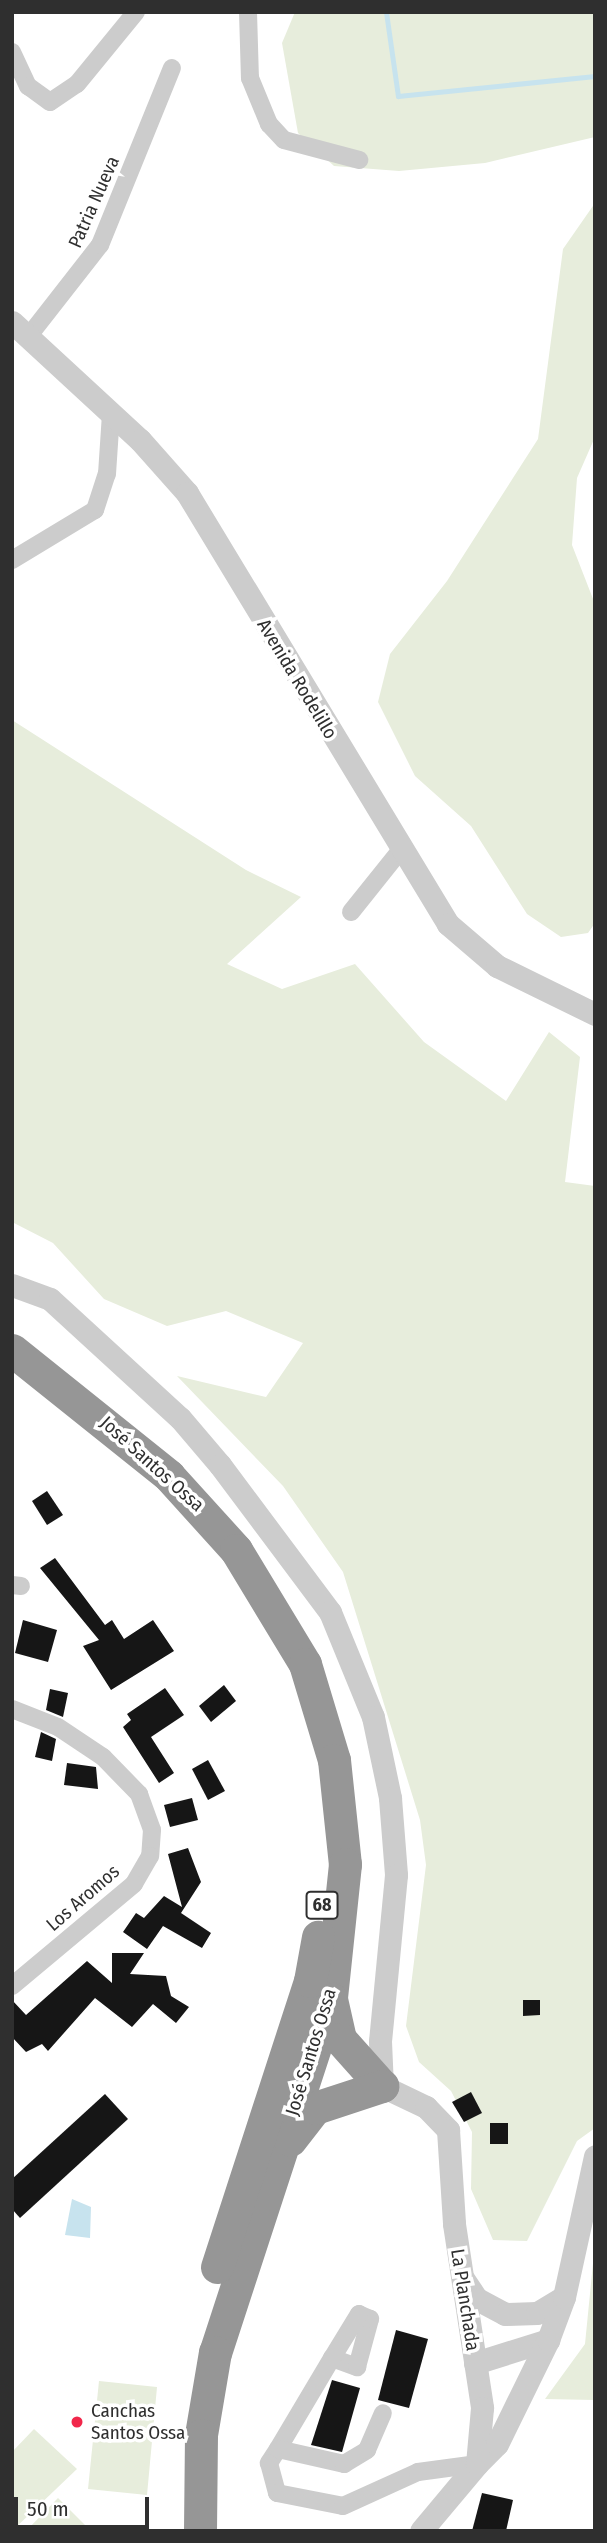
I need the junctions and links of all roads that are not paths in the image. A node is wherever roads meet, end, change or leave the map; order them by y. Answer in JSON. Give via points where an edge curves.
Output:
{"nodes":[{"id":1,"x":135,"y":12,"type":"edge"},
{"id":2,"x":248,"y":12,"type":"edge"},
{"id":3,"x":12,"y":52,"type":"edge"},
{"id":4,"x":172,"y":68,"type":"dead end"},
{"id":5,"x":359,"y":160,"type":"dead end"},
{"id":6,"x":20,"y":330,"type":"edge"},
{"id":7,"x":111,"y":412,"type":"junction"},
{"id":8,"x":12,"y":560,"type":"edge"},
{"id":9,"x":398,"y":852,"type":"junction"},
{"id":10,"x":351,"y":912,"type":"dead end"},
{"id":11,"x":595,"y":1014,"type":"edge"},
{"id":12,"x":12,"y":1285,"type":"edge"},
{"id":13,"x":12,"y":1350,"type":"edge"},
{"id":14,"x":12,"y":1376,"type":"edge"},
{"id":15,"x":12,"y":1709,"type":"edge"},
{"id":16,"x":12,"y":1986,"type":"edge"},
{"id":17,"x":331,"y":1998,"type":"junction"},
{"id":18,"x":382,"y":2086,"type":"junction"},
{"id":19,"x":595,"y":2155,"type":"edge"},
{"id":20,"x":276,"y":2162,"type":"junction"},
{"id":21,"x":460,"y":2271,"type":"junction"},
{"id":22,"x":564,"y":2297,"type":"junction"},
{"id":23,"x":548,"y":2340,"type":"junction"},
{"id":24,"x":332,"y":2358,"type":"dead end"},
{"id":25,"x":475,"y":2363,"type":"junction"},
{"id":26,"x":383,"y":2413,"type":"dead end"},
{"id":27,"x":278,"y":2449,"type":"junction"},
{"id":28,"x":477,"y":2464,"type":"junction"},
{"id":29,"x":177,"y":2531,"type":"edge"},
{"id":30,"x":200,"y":2531,"type":"edge"},
{"id":31,"x":421,"y":2531,"type":"edge"}],
"edges":[{"from":1,"to":3,"type":"street","via":[[77,84],[50,102],[28,86]]},
{"from":2,"to":5,"type":"street","via":[[250,78],[269,124],[284,140]]},
{"from":4,"to":6,"type":"street","name":"Patria Nueva","via":[[100,245]]},
{"from":6,"to":7,"type":"street","name":"Avenida Rodelillo"},
{"from":7,"to":8,"type":"street","via":[[107,474],[95,510]]},
{"from":7,"to":9,"type":"street","name":"Avenida Rodelillo","via":[[187,494]]},
{"from":9,"to":10,"type":"street"},
{"from":9,"to":11,"type":"street","name":"Avenida Rodelillo","via":[[468,944],[497,966]]},
{"from":12,"to":18,"type":"street","via":[[50,1299],[180,1418],[271,1528],[330,1612],[350,1656],[390,1798],[395,1889],[380,2042]]},
{"from":13,"to":17,"type":"highway","name":"José Santos Ossa","number":"68","via":[[208,1515],[272,1602],[305,1664],[342,1806],[345,1864]]},
{"from":14,"to":29,"type":"highway","name":"José Santos Ossa","number":"68","via":[[144,1482],[218,1558],[278,1658],[316,1779],[323,1869],[317,1948],[187,2379],[177,2450]]},
{"from":15,"to":16,"type":"street","name":"Los Aromos","via":[[58,1727],[103,1757],[139,1794],[152,1830],[150,1856],[134,1884]]},
{"from":17,"to":18,"type":"highway","via":[[340,2039]]},
{"from":17,"to":20,"type":"highway","name":"José Santos Ossa","number":"68"},
{"from":18,"to":20,"type":"highway","via":[[315,2108]]},
{"from":18,"to":21,"type":"street","name":"La Planchada","via":[[426,2107],[448,2130]]},
{"from":19,"to":22,"type":"street"},
{"from":20,"to":30,"type":"highway","name":"José Santos Ossa","number":"68","via":[[215,2352],[201,2435]]},
{"from":21,"to":22,"type":"street","via":[[477,2299],[505,2314],[537,2314]]},
{"from":21,"to":25,"type":"street","name":"La Planchada"},
{"from":22,"to":23,"type":"street"},
{"from":23,"to":25,"type":"street"},
{"from":23,"to":28,"type":"street","via":[[497,2444]]},
{"from":24,"to":27,"type":"street"},
{"from":25,"to":28,"type":"street","name":"La Planchada","via":[[482,2421]]},
{"from":26,"to":27,"type":"street","via":[[367,2450],[344,2463]]},
{"from":27,"to":28,"type":"street","via":[[267,2473],[277,2493],[326,2506],[343,2506],[429,2469]]},
{"from":28,"to":31,"type":"street"}]}
